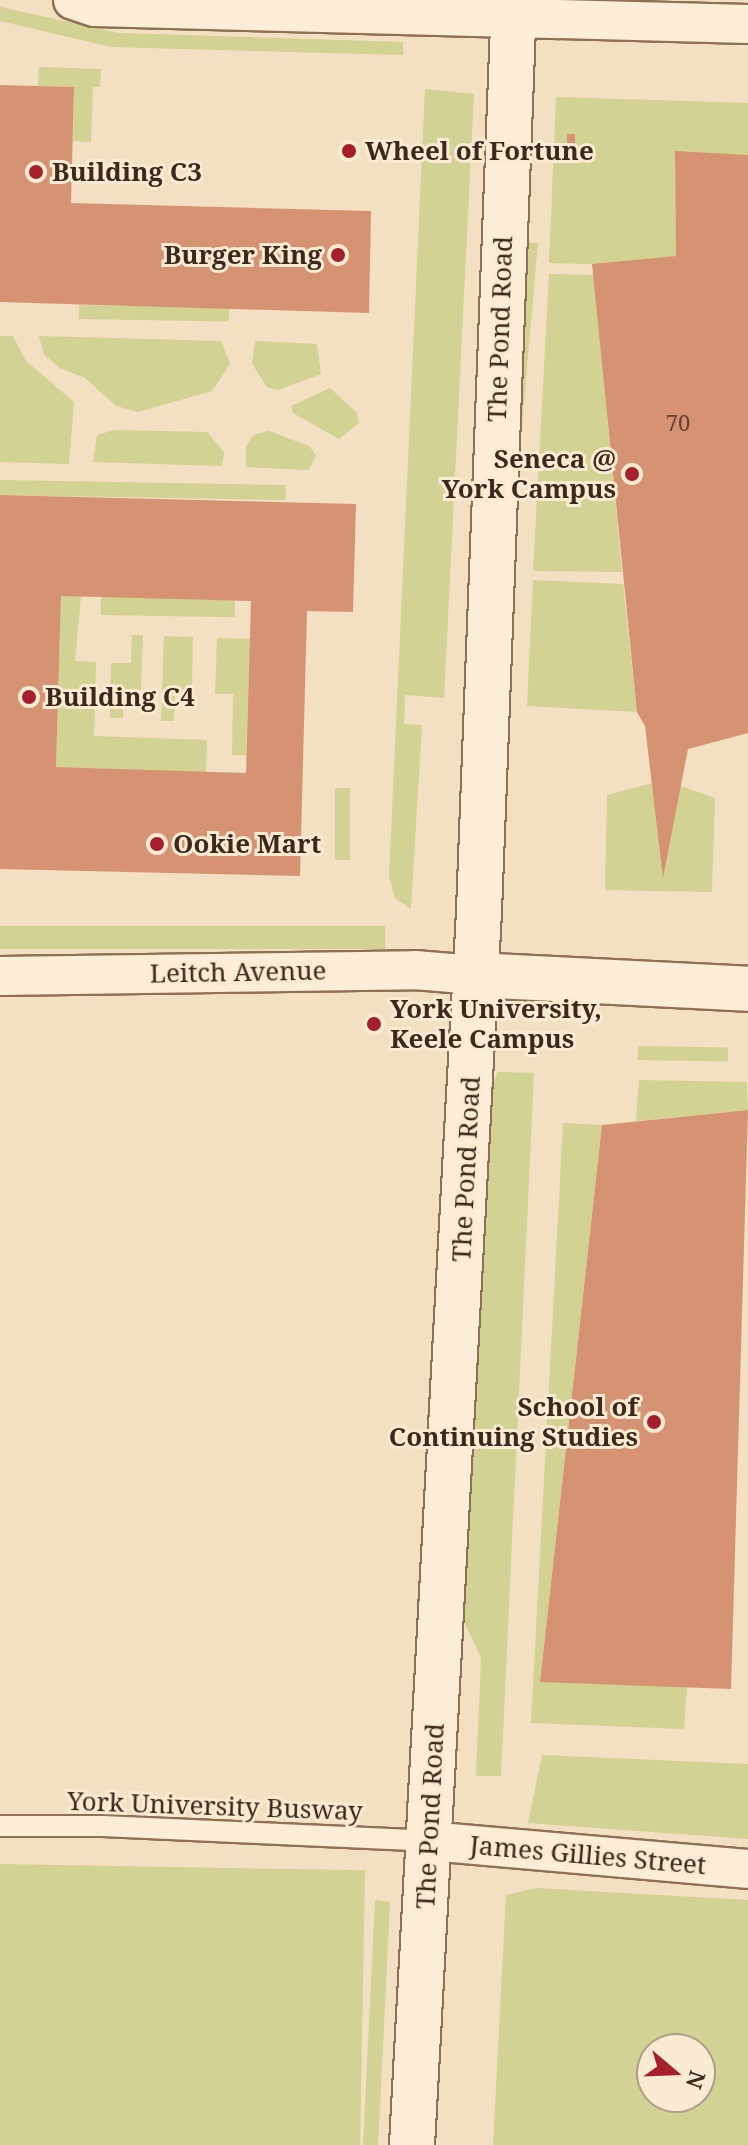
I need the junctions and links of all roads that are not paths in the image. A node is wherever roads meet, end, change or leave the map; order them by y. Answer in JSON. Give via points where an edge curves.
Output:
{"nodes":[{"id":1,"x":73,"y":0,"type":"edge"},
{"id":2,"x":513,"y":10,"type":"edge"},
{"id":3,"x":748,"y":24,"type":"edge"},
{"id":4,"x":475,"y":975,"type":"junction"},
{"id":5,"x":0,"y":976,"type":"edge"},
{"id":6,"x":748,"y":989,"type":"edge"},
{"id":7,"x":0,"y":1826,"type":"edge"},
{"id":8,"x":429,"y":1841,"type":"junction"},
{"id":9,"x":748,"y":1869,"type":"edge"},
{"id":10,"x":412,"y":2145,"type":"edge"}],
"edges":[{"from":1,"to":2,"type":"street","via":[[95,7]]},
{"from":2,"to":3,"type":"street"},
{"from":2,"to":4,"type":"street","name":"The Pond Road"},
{"from":4,"to":5,"type":"street","name":"Leitch Avenue","via":[[415,970]]},
{"from":4,"to":6,"type":"street"},
{"from":4,"to":8,"type":"street","name":"The Pond Road"},
{"from":7,"to":8,"type":"lane","name":"York University Busway"},
{"from":8,"to":9,"type":"street","name":"James Gillies Street"},
{"from":8,"to":10,"type":"street","name":"The Pond Road"}]}
